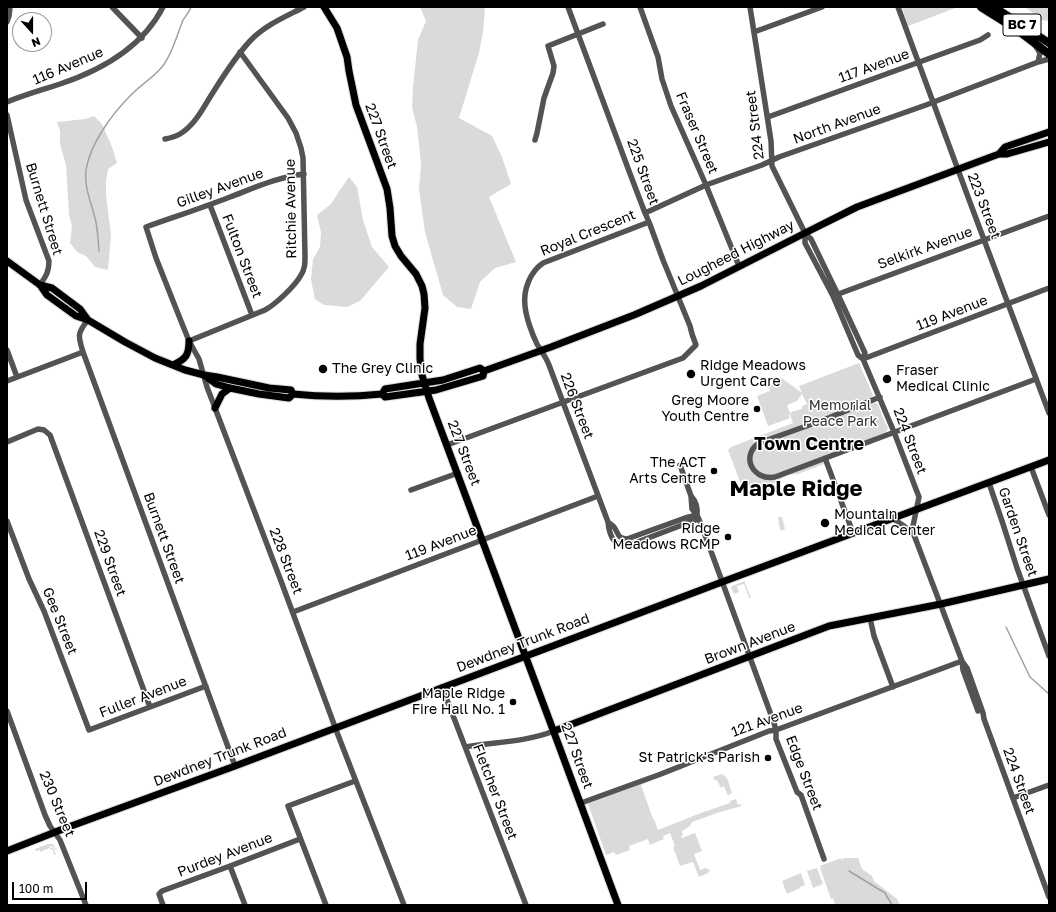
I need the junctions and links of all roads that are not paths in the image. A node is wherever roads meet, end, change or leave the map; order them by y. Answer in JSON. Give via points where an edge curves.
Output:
{"nodes":[{"id":1,"x":10,"y":7,"type":"edge"},
{"id":2,"x":112,"y":7,"type":"edge"},
{"id":3,"x":163,"y":7,"type":"edge"},
{"id":4,"x":304,"y":7,"type":"edge"},
{"id":5,"x":324,"y":7,"type":"edge"},
{"id":6,"x":568,"y":7,"type":"edge"},
{"id":7,"x":640,"y":7,"type":"edge"},
{"id":8,"x":750,"y":7,"type":"edge"},
{"id":9,"x":822,"y":7,"type":"edge"},
{"id":10,"x":898,"y":7,"type":"edge"},
{"id":11,"x":981,"y":7,"type":"edge"},
{"id":12,"x":994,"y":7,"type":"edge"},
{"id":13,"x":7,"y":22,"type":"edge"},
{"id":14,"x":603,"y":24,"type":"dead end"},
{"id":15,"x":754,"y":32,"type":"junction"},
{"id":16,"x":578,"y":33,"type":"junction"},
{"id":17,"x":988,"y":35,"type":"dead end"},
{"id":18,"x":142,"y":38,"type":"junction"},
{"id":19,"x":1032,"y":41,"type":"junction"},
{"id":20,"x":1049,"y":43,"type":"edge"},
{"id":21,"x":240,"y":52,"type":"junction"},
{"id":22,"x":1049,"y":54,"type":"edge"},
{"id":23,"x":1049,"y":59,"type":"edge"},
{"id":24,"x":1038,"y":62,"type":"junction"},
{"id":25,"x":918,"y":63,"type":"junction"},
{"id":26,"x":7,"y":102,"type":"edge"},
{"id":27,"x":933,"y":102,"type":"junction"},
{"id":28,"x":7,"y":115,"type":"edge"},
{"id":29,"x":768,"y":117,"type":"junction"},
{"id":30,"x":1049,"y":132,"type":"edge"},
{"id":31,"x":165,"y":139,"type":"dead end"},
{"id":32,"x":535,"y":140,"type":"dead end"},
{"id":33,"x":1049,"y":142,"type":"edge"},
{"id":34,"x":998,"y":154,"type":"junction"},
{"id":35,"x":772,"y":160,"type":"junction"},
{"id":36,"x":958,"y":169,"type":"junction"},
{"id":37,"x":304,"y":174,"type":"junction"},
{"id":38,"x":706,"y":185,"type":"junction"},
{"id":39,"x":210,"y":205,"type":"junction"},
{"id":40,"x":645,"y":213,"type":"junction"},
{"id":41,"x":1049,"y":216,"type":"edge"},
{"id":42,"x":649,"y":222,"type":"junction"},
{"id":43,"x":146,"y":227,"type":"joint"},
{"id":44,"x":804,"y":233,"type":"junction"},
{"id":45,"x":984,"y":240,"type":"junction"},
{"id":46,"x":7,"y":261,"type":"edge"},
{"id":47,"x":739,"y":266,"type":"junction"},
{"id":48,"x":537,"y":268,"type":"joint"},
{"id":49,"x":40,"y":285,"type":"junction"},
{"id":50,"x":1049,"y":288,"type":"edge"},
{"id":51,"x":835,"y":295,"type":"junction"},
{"id":52,"x":678,"y":296,"type":"junction"},
{"id":53,"x":1008,"y":304,"type":"junction"},
{"id":54,"x":252,"y":315,"type":"junction"},
{"id":55,"x":88,"y":320,"type":"junction"},
{"id":56,"x":190,"y":341,"type":"junction"},
{"id":57,"x":7,"y":350,"type":"edge"},
{"id":58,"x":541,"y":350,"type":"junction"},
{"id":59,"x":83,"y":352,"type":"junction"},
{"id":60,"x":863,"y":359,"type":"junction"},
{"id":61,"x":173,"y":365,"type":"junction"},
{"id":62,"x":484,"y":371,"type":"junction"},
{"id":63,"x":204,"y":375,"type":"junction"},
{"id":64,"x":17,"y":377,"type":"junction"},
{"id":65,"x":1036,"y":379,"type":"junction"},
{"id":66,"x":7,"y":381,"type":"edge"},
{"id":67,"x":425,"y":383,"type":"junction"},
{"id":68,"x":230,"y":388,"type":"junction"},
{"id":69,"x":427,"y":391,"type":"junction"},
{"id":70,"x":293,"y":394,"type":"junction"},
{"id":71,"x":382,"y":394,"type":"junction"},
{"id":72,"x":880,"y":397,"type":"junction"},
{"id":73,"x":563,"y":402,"type":"junction"},
{"id":74,"x":215,"y":408,"type":"junction"},
{"id":75,"x":1049,"y":413,"type":"edge"},
{"id":76,"x":894,"y":432,"type":"junction"},
{"id":77,"x":7,"y":442,"type":"edge"},
{"id":78,"x":447,"y":445,"type":"junction"},
{"id":79,"x":825,"y":458,"type":"junction"},
{"id":80,"x":1049,"y":460,"type":"edge"},
{"id":81,"x":680,"y":465,"type":"dead end"},
{"id":82,"x":1031,"y":467,"type":"junction"},
{"id":83,"x":458,"y":473,"type":"junction"},
{"id":84,"x":988,"y":483,"type":"junction"},
{"id":85,"x":411,"y":490,"type":"dead end"},
{"id":86,"x":598,"y":496,"type":"junction"},
{"id":87,"x":917,"y":510,"type":"junction"},
{"id":88,"x":1049,"y":515,"type":"edge"},
{"id":89,"x":697,"y":517,"type":"junction"},
{"id":90,"x":892,"y":518,"type":"junction"},
{"id":91,"x":7,"y":521,"type":"edge"},
{"id":92,"x":608,"y":522,"type":"junction"},
{"id":93,"x":853,"y":533,"type":"junction"},
{"id":94,"x":914,"y":535,"type":"junction"},
{"id":95,"x":482,"y":540,"type":"junction"},
{"id":96,"x":1049,"y":579,"type":"edge"},
{"id":97,"x":722,"y":582,"type":"junction"},
{"id":98,"x":1023,"y":585,"type":"junction"},
{"id":99,"x":941,"y":604,"type":"junction"},
{"id":100,"x":293,"y":612,"type":"junction"},
{"id":101,"x":870,"y":618,"type":"junction"},
{"id":102,"x":526,"y":656,"type":"junction"},
{"id":103,"x":1049,"y":656,"type":"edge"},
{"id":104,"x":750,"y":657,"type":"junction"},
{"id":105,"x":962,"y":661,"type":"junction"},
{"id":106,"x":206,"y":686,"type":"junction"},
{"id":107,"x":442,"y":687,"type":"junction"},
{"id":108,"x":892,"y":687,"type":"junction"},
{"id":109,"x":150,"y":707,"type":"junction"},
{"id":110,"x":7,"y":711,"type":"edge"},
{"id":111,"x":335,"y":728,"type":"junction"},
{"id":112,"x":89,"y":730,"type":"joint"},
{"id":113,"x":776,"y":730,"type":"junction"},
{"id":114,"x":554,"y":731,"type":"junction"},
{"id":115,"x":465,"y":747,"type":"junction"},
{"id":116,"x":235,"y":766,"type":"junction"},
{"id":117,"x":356,"y":781,"type":"junction"},
{"id":118,"x":1049,"y":785,"type":"edge"},
{"id":119,"x":1013,"y":798,"type":"junction"},
{"id":120,"x":581,"y":803,"type":"junction"},
{"id":121,"x":55,"y":833,"type":"junction"},
{"id":122,"x":300,"y":839,"type":"junction"},
{"id":123,"x":7,"y":851,"type":"edge"},
{"id":124,"x":824,"y":859,"type":"dead end"},
{"id":125,"x":230,"y":866,"type":"junction"},
{"id":126,"x":1049,"y":897,"type":"edge"},
{"id":127,"x":86,"y":905,"type":"edge"},
{"id":128,"x":163,"y":905,"type":"edge"},
{"id":129,"x":244,"y":905,"type":"edge"},
{"id":130,"x":326,"y":905,"type":"edge"},
{"id":131,"x":404,"y":905,"type":"edge"},
{"id":132,"x":526,"y":905,"type":"edge"},
{"id":133,"x":618,"y":905,"type":"edge"}],
"edges":[{"from":1,"to":13,"type":"street"},
{"from":2,"to":18,"type":"street"},
{"from":3,"to":18,"type":"street","name":"116 Avenue"},
{"from":4,"to":21,"type":"street","via":[[269,25]]},
{"from":5,"to":67,"type":"main road","name":"227 Street","via":[[337,28],[347,57],[356,104],[387,189],[395,246],[423,290],[425,308],[419,353]]},
{"from":6,"to":16,"type":"street","name":"225 Street"},
{"from":7,"to":38,"type":"street","name":"Fraser Street","via":[[671,106]]},
{"from":8,"to":15,"type":"street","name":"224 Street"},
{"from":9,"to":15,"type":"street"},
{"from":10,"to":25,"type":"street","name":"223 Street"},
{"from":11,"to":19,"type":"highway","number":"BC 7"},
{"from":12,"to":20,"type":"highway","number":"BC 7"},
{"from":14,"to":16,"type":"street"},
{"from":15,"to":29,"type":"street","name":"224 Street"},
{"from":16,"to":32,"type":"street","via":[[548,46],[554,66]]},
{"from":16,"to":40,"type":"street","name":"225 Street"},
{"from":17,"to":25,"type":"street","name":"117 Avenue"},
{"from":18,"to":26,"type":"street","name":"116 Avenue","via":[[93,71]]},
{"from":19,"to":22,"type":"highway","number":"BC 7"},
{"from":19,"to":24,"type":"street","via":[[1040,53]]},
{"from":21,"to":31,"type":"street","via":[[195,121],[184,131]]},
{"from":21,"to":37,"type":"street","name":"Ritchie Avenue","via":[[294,128],[301,148]]},
{"from":23,"to":24,"type":"street","name":"North Avenue"},
{"from":24,"to":27,"type":"street","name":"North Avenue"},
{"from":25,"to":27,"type":"street","name":"223 Street"},
{"from":25,"to":29,"type":"street","name":"117 Avenue"},
{"from":27,"to":35,"type":"street","name":"North Avenue"},
{"from":27,"to":36,"type":"street","name":"223 Street"},
{"from":28,"to":49,"type":"street","name":"Burnett Street","via":[[26,200],[49,261],[49,268]]},
{"from":29,"to":35,"type":"street","name":"224 Street"},
{"from":30,"to":34,"type":"main road","name":"Lougheed Highway","via":[[1005,148]]},
{"from":33,"to":34,"type":"main road","name":"Lougheed Highway","via":[[1007,154]]},
{"from":34,"to":36,"type":"main road","name":"Lougheed Highway"},
{"from":35,"to":38,"type":"street","name":"North Avenue"},
{"from":35,"to":44,"type":"street","name":"224 Street","via":[[773,168]]},
{"from":36,"to":44,"type":"main road","name":"Lougheed Highway","via":[[857,207]]},
{"from":36,"to":45,"type":"street","name":"223 Street"},
{"from":37,"to":39,"type":"street","name":"Gilley Avenue","via":[[284,177]]},
{"from":37,"to":54,"type":"street","name":"Ritchie Avenue","via":[[305,267],[298,281],[290,289],[270,307]]},
{"from":38,"to":40,"type":"street","name":"North Avenue"},
{"from":38,"to":47,"type":"street","name":"Fraser Street"},
{"from":39,"to":43,"type":"street","name":"Gilley Avenue"},
{"from":39,"to":54,"type":"street","name":"Fulton Street"},
{"from":40,"to":42,"type":"street","name":"225 Street"},
{"from":41,"to":45,"type":"street","name":"Selkirk Avenue"},
{"from":42,"to":48,"type":"street","name":"Royal Crescent","via":[[545,262]]},
{"from":42,"to":52,"type":"street","name":"225 Street"},
{"from":43,"to":56,"type":"street","name":"228 Street"},
{"from":44,"to":47,"type":"main road","name":"Lougheed Highway"},
{"from":44,"to":51,"type":"street","name":"224 Street","via":[[811,239]]},
{"from":45,"to":51,"type":"street","name":"Selkirk Avenue"},
{"from":45,"to":53,"type":"street","name":"223 Street"},
{"from":46,"to":49,"type":"main road","name":"Lougheed Highway"},
{"from":47,"to":52,"type":"main road","name":"Lougheed Highway"},
{"from":48,"to":58,"type":"street","name":"226 Street","via":[[527,286],[525,303],[536,342]]},
{"from":49,"to":55,"type":"main road","name":"Lougheed Highway","via":[[47,295],[66,309]]},
{"from":50,"to":53,"type":"street","name":"119 Avenue"},
{"from":51,"to":60,"type":"street","name":"224 Street","via":[[865,353]]},
{"from":52,"to":58,"type":"main road","name":"Lougheed Highway"},
{"from":52,"to":73,"type":"street","name":"225 Street","via":[[696,345],[683,358]]},
{"from":53,"to":60,"type":"street","name":"119 Avenue"},
{"from":53,"to":65,"type":"street","name":"223 Street"},
{"from":54,"to":56,"type":"street","name":"Ritchie Avenue"},
{"from":55,"to":59,"type":"street","name":"Burnett Street","via":[[79,336]]},
{"from":55,"to":61,"type":"main road","name":"Lougheed Highway","via":[[155,358]]},
{"from":56,"to":61,"type":"main road","via":[[186,357]]},
{"from":56,"to":63,"type":"street","name":"228 Street"},
{"from":57,"to":64,"type":"street"},
{"from":58,"to":62,"type":"main road","name":"Lougheed Highway"},
{"from":58,"to":73,"type":"street","name":"226 Street"},
{"from":59,"to":64,"type":"street"},
{"from":59,"to":106,"type":"street","name":"Burnett Street"},
{"from":60,"to":72,"type":"street","name":"224 Street"},
{"from":61,"to":63,"type":"main road","name":"Lougheed Highway"},
{"from":62,"to":67,"type":"main road","name":"Lougheed Highway","via":[[480,368],[451,378]]},
{"from":62,"to":69,"type":"main road","name":"Lougheed Highway","via":[[483,376]]},
{"from":63,"to":68,"type":"main road","name":"Lougheed Highway","via":[[216,384]]},
{"from":63,"to":70,"type":"main road","name":"Lougheed Highway","via":[[291,390]]},
{"from":63,"to":74,"type":"street","name":"228 Street"},
{"from":64,"to":66,"type":"street"},
{"from":65,"to":75,"type":"street","name":"223 Street"},
{"from":65,"to":76,"type":"street"},
{"from":67,"to":69,"type":"main road","name":"227 Street"},
{"from":67,"to":71,"type":"main road","name":"Lougheed Highway","via":[[385,389]]},
{"from":68,"to":70,"type":"main road","name":"Lougheed Highway","via":[[289,398]]},
{"from":68,"to":74,"type":"main road","via":[[222,394]]},
{"from":69,"to":71,"type":"main road","name":"Lougheed Highway","via":[[385,397]]},
{"from":69,"to":78,"type":"main road","name":"227 Street"},
{"from":70,"to":71,"type":"main road","name":"Lougheed Highway"},
{"from":72,"to":76,"type":"street","name":"224 Street"},
{"from":72,"to":79,"type":"street","via":[[761,442],[753,451],[750,462],[757,474],[771,478]]},
{"from":73,"to":78,"type":"street"},
{"from":73,"to":86,"type":"street","name":"226 Street"},
{"from":74,"to":100,"type":"street","name":"228 Street"},
{"from":76,"to":79,"type":"street"},
{"from":76,"to":87,"type":"street","name":"224 Street","via":[[919,497]]},
{"from":77,"to":109,"type":"street","name":"229 Street","via":[[38,429],[50,435]]},
{"from":78,"to":83,"type":"main road","name":"227 Street"},
{"from":79,"to":93,"type":"street"},
{"from":80,"to":82,"type":"main road","name":"Dewdney Trunk Road"},
{"from":81,"to":89,"type":"street","name":"Edge Street","via":[[698,510]]},
{"from":82,"to":84,"type":"main road","name":"Dewdney Trunk Road"},
{"from":82,"to":88,"type":"street"},
{"from":83,"to":85,"type":"street"},
{"from":83,"to":95,"type":"main road","name":"227 Street"},
{"from":84,"to":87,"type":"main road","name":"Dewdney Trunk Road"},
{"from":84,"to":98,"type":"street","name":"Garden Street"},
{"from":86,"to":92,"type":"street","name":"226 Street"},
{"from":86,"to":95,"type":"street","name":"119 Avenue"},
{"from":87,"to":90,"type":"main road","name":"Dewdney Trunk Road"},
{"from":87,"to":94,"type":"street","name":"224 Street","via":[[913,526]]},
{"from":89,"to":92,"type":"street","via":[[685,518],[627,539],[618,536]]},
{"from":89,"to":92,"type":"street","name":"226 Street","via":[[627,546],[620,545],[613,539]]},
{"from":89,"to":97,"type":"street","name":"Edge Street"},
{"from":90,"to":93,"type":"main road","name":"Dewdney Trunk Road"},
{"from":90,"to":94,"type":"street","name":"224 Street"},
{"from":91,"to":112,"type":"street","name":"Gee Street"},
{"from":93,"to":97,"type":"main road","name":"Dewdney Trunk Road"},
{"from":94,"to":99,"type":"street","name":"224 Street"},
{"from":95,"to":100,"type":"street","name":"119 Avenue"},
{"from":95,"to":102,"type":"main road","name":"227 Street"},
{"from":96,"to":98,"type":"main road","name":"Brown Avenue"},
{"from":97,"to":102,"type":"main road","name":"Dewdney Trunk Road"},
{"from":97,"to":104,"type":"street","name":"Edge Street"},
{"from":98,"to":99,"type":"main road","name":"Brown Avenue"},
{"from":98,"to":103,"type":"street","name":"Garden Street"},
{"from":99,"to":101,"type":"main road","name":"Brown Avenue"},
{"from":99,"to":105,"type":"street","name":"224 Street"},
{"from":100,"to":111,"type":"street","name":"228 Street"},
{"from":101,"to":104,"type":"main road","name":"Brown Avenue","via":[[829,626]]},
{"from":101,"to":108,"type":"street"},
{"from":102,"to":107,"type":"main road","name":"Dewdney Trunk Road"},
{"from":102,"to":114,"type":"main road","name":"227 Street"},
{"from":104,"to":113,"type":"street","name":"Edge Street"},
{"from":104,"to":114,"type":"main road","name":"Brown Avenue"},
{"from":105,"to":108,"type":"street","name":"121 Avenue"},
{"from":105,"to":119,"type":"street","name":"224 Street","via":[[967,668]]},
{"from":106,"to":109,"type":"street","name":"Fuller Avenue"},
{"from":106,"to":116,"type":"street","name":"Burnett Street"},
{"from":107,"to":111,"type":"main road","name":"Dewdney Trunk Road"},
{"from":107,"to":115,"type":"street","name":"Fletcher Street"},
{"from":108,"to":113,"type":"street","name":"121 Avenue"},
{"from":109,"to":112,"type":"street","name":"Fuller Avenue"},
{"from":110,"to":121,"type":"street","name":"230 Street","via":[[45,815]]},
{"from":111,"to":116,"type":"main road","name":"Dewdney Trunk Road"},
{"from":111,"to":117,"type":"street","name":"228 Street"},
{"from":113,"to":120,"type":"street","name":"121 Avenue"},
{"from":113,"to":124,"type":"street","name":"Edge Street","via":[[776,739],[796,792],[801,795]]},
{"from":114,"to":115,"type":"street","name":"Brown Avenue","via":[[537,737]]},
{"from":114,"to":120,"type":"main road","name":"227 Street"},
{"from":115,"to":132,"type":"street","name":"Fletcher Street"},
{"from":116,"to":121,"type":"main road","name":"Dewdney Trunk Road"},
{"from":117,"to":122,"type":"street","via":[[288,806]]},
{"from":117,"to":131,"type":"street","name":"228 Street"},
{"from":118,"to":119,"type":"street"},
{"from":119,"to":126,"type":"street","name":"224 Street"},
{"from":120,"to":133,"type":"main road","name":"227 Street"},
{"from":121,"to":123,"type":"main road","name":"Dewdney Trunk Road"},
{"from":121,"to":127,"type":"street","name":"230 Street"},
{"from":122,"to":125,"type":"street","name":"Purdey Avenue"},
{"from":122,"to":130,"type":"street"},
{"from":125,"to":128,"type":"street","name":"Purdey Avenue","via":[[162,891],[159,894]]},
{"from":125,"to":129,"type":"street"}]}
